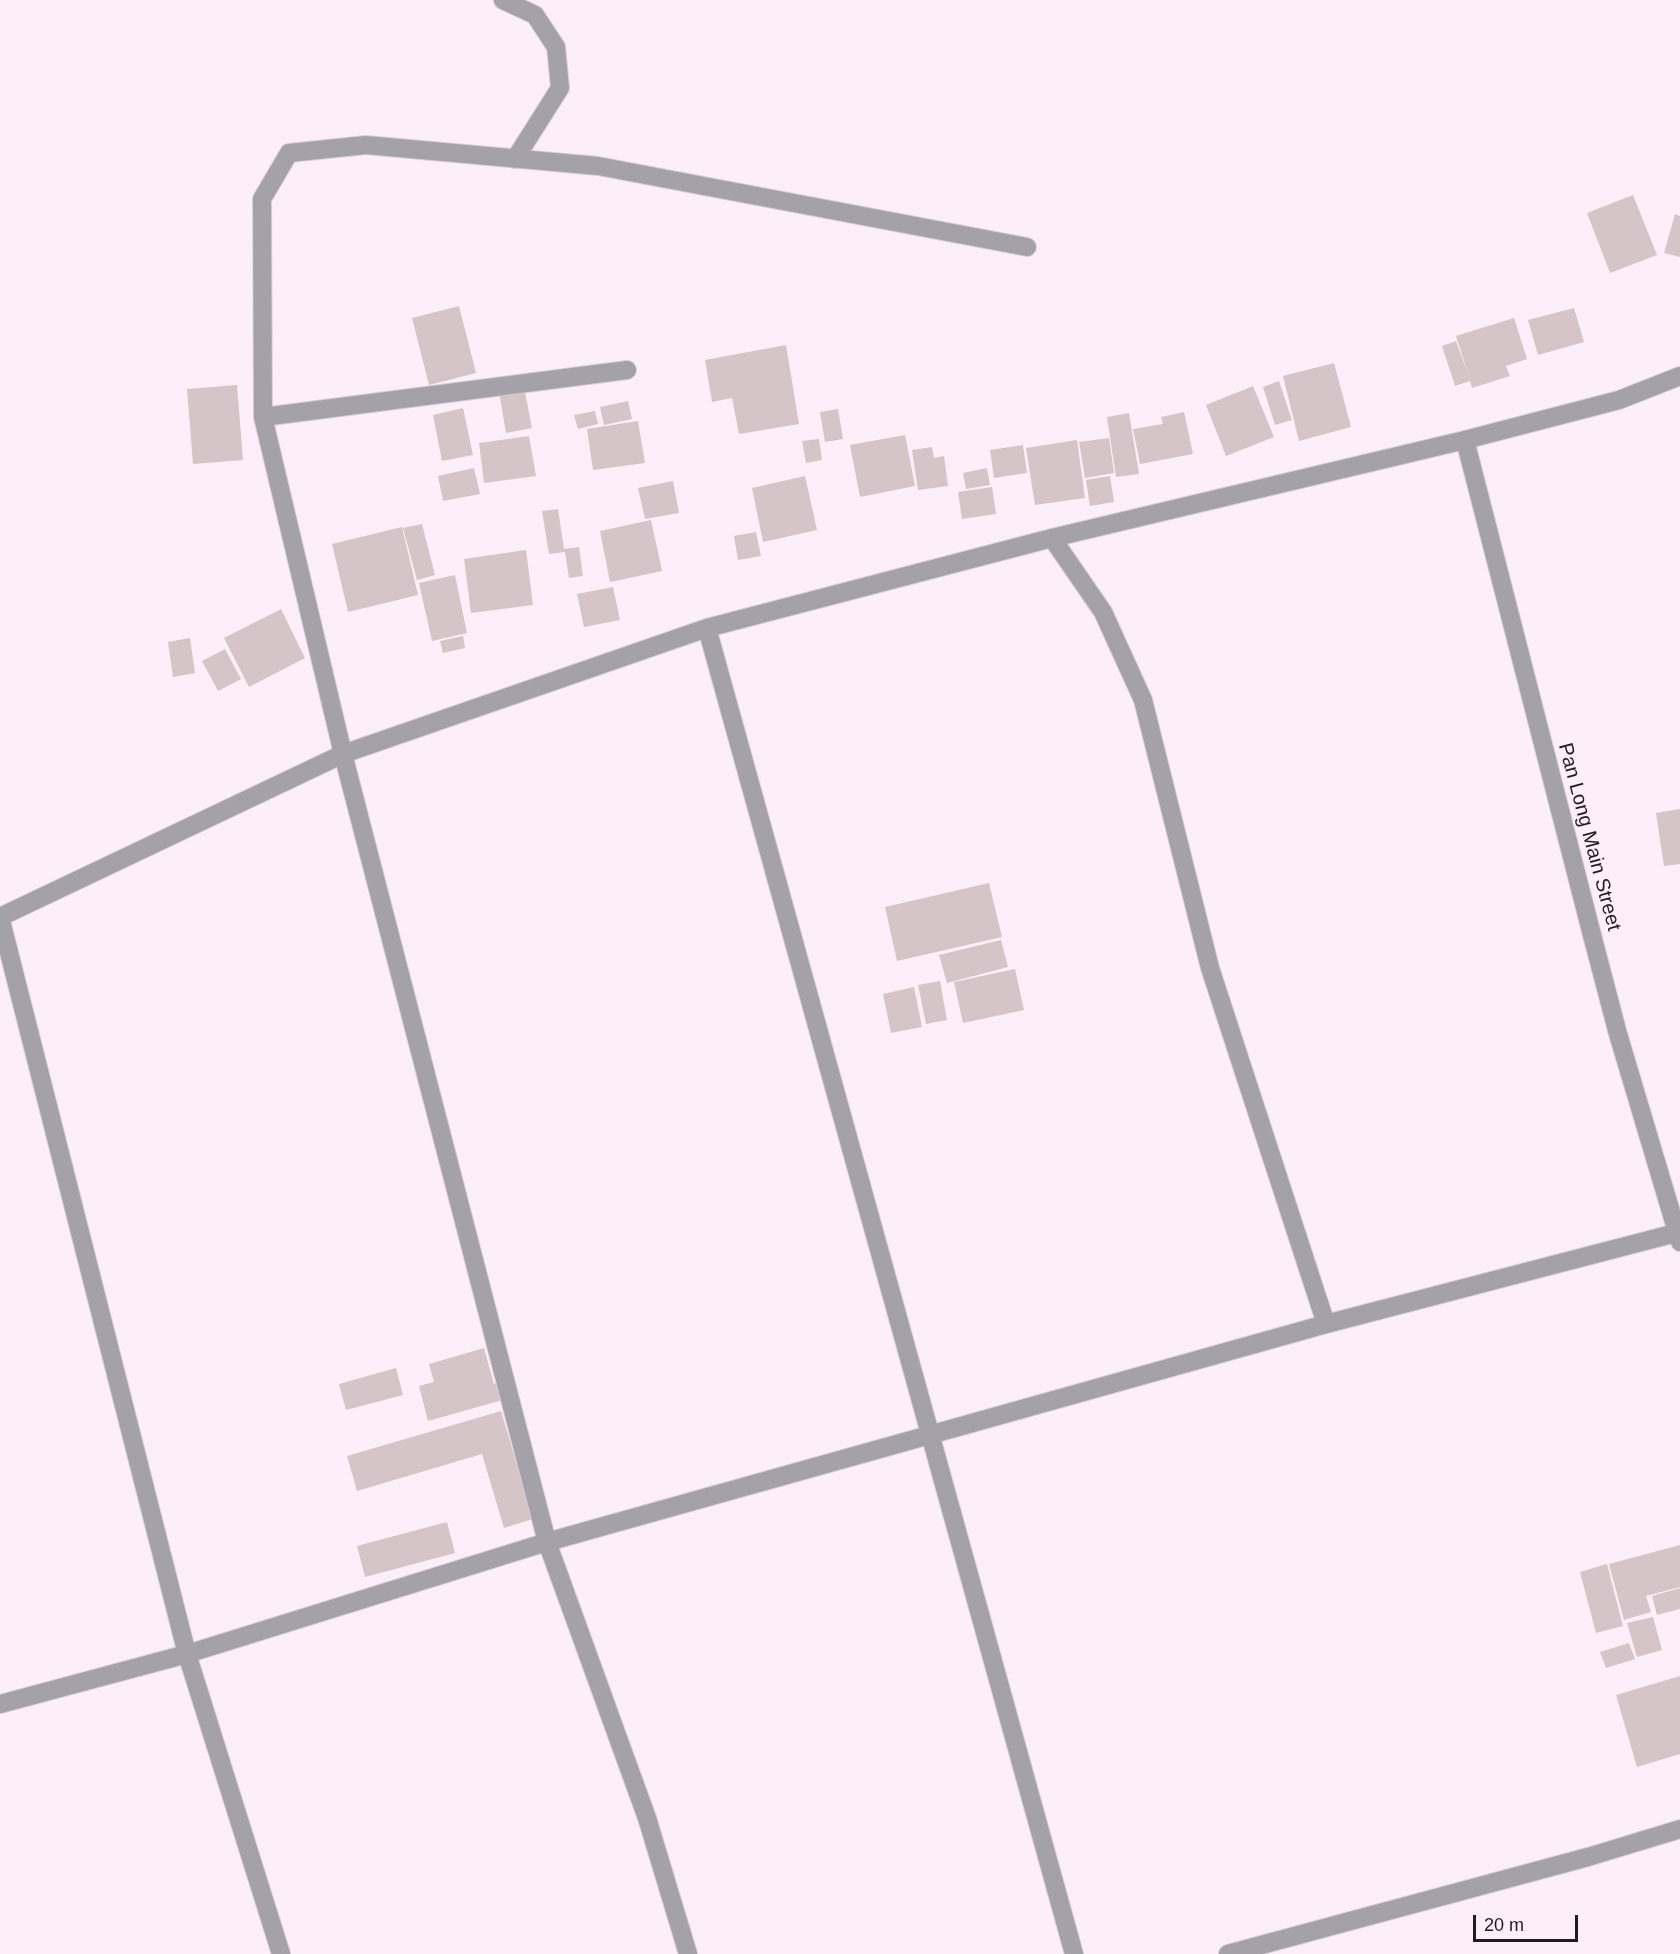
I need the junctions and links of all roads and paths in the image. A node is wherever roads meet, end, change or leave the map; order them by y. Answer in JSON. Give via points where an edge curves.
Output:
{"nodes":[{"id":1,"x":503,"y":0,"type":"edge"},
{"id":2,"x":515,"y":159,"type":"junction"},
{"id":3,"x":1027,"y":247,"type":"dead end"},
{"id":4,"x":627,"y":370,"type":"dead end"},
{"id":5,"x":1680,"y":376,"type":"edge"},
{"id":6,"x":263,"y":417,"type":"junction"},
{"id":7,"x":1465,"y":440,"type":"junction"},
{"id":8,"x":1052,"y":538,"type":"junction"},
{"id":9,"x":707,"y":628,"type":"junction"},
{"id":10,"x":343,"y":754,"type":"junction"},
{"id":11,"x":0,"y":917,"type":"edge"},
{"id":12,"x":1679,"y":1236,"type":"edge"},
{"id":13,"x":1326,"y":1324,"type":"junction"},
{"id":14,"x":929,"y":1436,"type":"junction"},
{"id":15,"x":546,"y":1542,"type":"junction"},
{"id":16,"x":187,"y":1654,"type":"junction"},
{"id":17,"x":0,"y":1704,"type":"edge"},
{"id":18,"x":1680,"y":1829,"type":"edge"},
{"id":19,"x":282,"y":1954,"type":"edge"},
{"id":20,"x":688,"y":1954,"type":"edge"},
{"id":21,"x":1074,"y":1954,"type":"edge"},
{"id":22,"x":1228,"y":1954,"type":"edge"}],
"edges":[{"from":1,"to":2,"type":"street","via":[[535,15],[556,47],[560,88]]},
{"from":2,"to":3,"type":"street","via":[[598,166]]},
{"from":2,"to":6,"type":"street","via":[[366,145],[289,153],[262,200]]},
{"from":4,"to":6,"type":"street"},
{"from":5,"to":7,"type":"street","via":[[1619,400]]},
{"from":6,"to":10,"type":"street"},
{"from":7,"to":8,"type":"street"},
{"from":7,"to":12,"type":"street","name":"Pan Long Main Street","via":[[1582,901]]},
{"from":8,"to":9,"type":"street"},
{"from":8,"to":13,"type":"street","via":[[1103,612],[1143,700],[1210,968]]},
{"from":9,"to":10,"type":"street"},
{"from":9,"to":14,"type":"street"},
{"from":10,"to":11,"type":"street"},
{"from":10,"to":15,"type":"street"},
{"from":11,"to":16,"type":"street"},
{"from":12,"to":13,"type":"street"},
{"from":13,"to":14,"type":"street"},
{"from":14,"to":15,"type":"street"},
{"from":14,"to":21,"type":"street"},
{"from":15,"to":16,"type":"street"},
{"from":15,"to":20,"type":"street","via":[[647,1818]]},
{"from":16,"to":17,"type":"street"},
{"from":16,"to":19,"type":"street"},
{"from":18,"to":22,"type":"street"}]}
